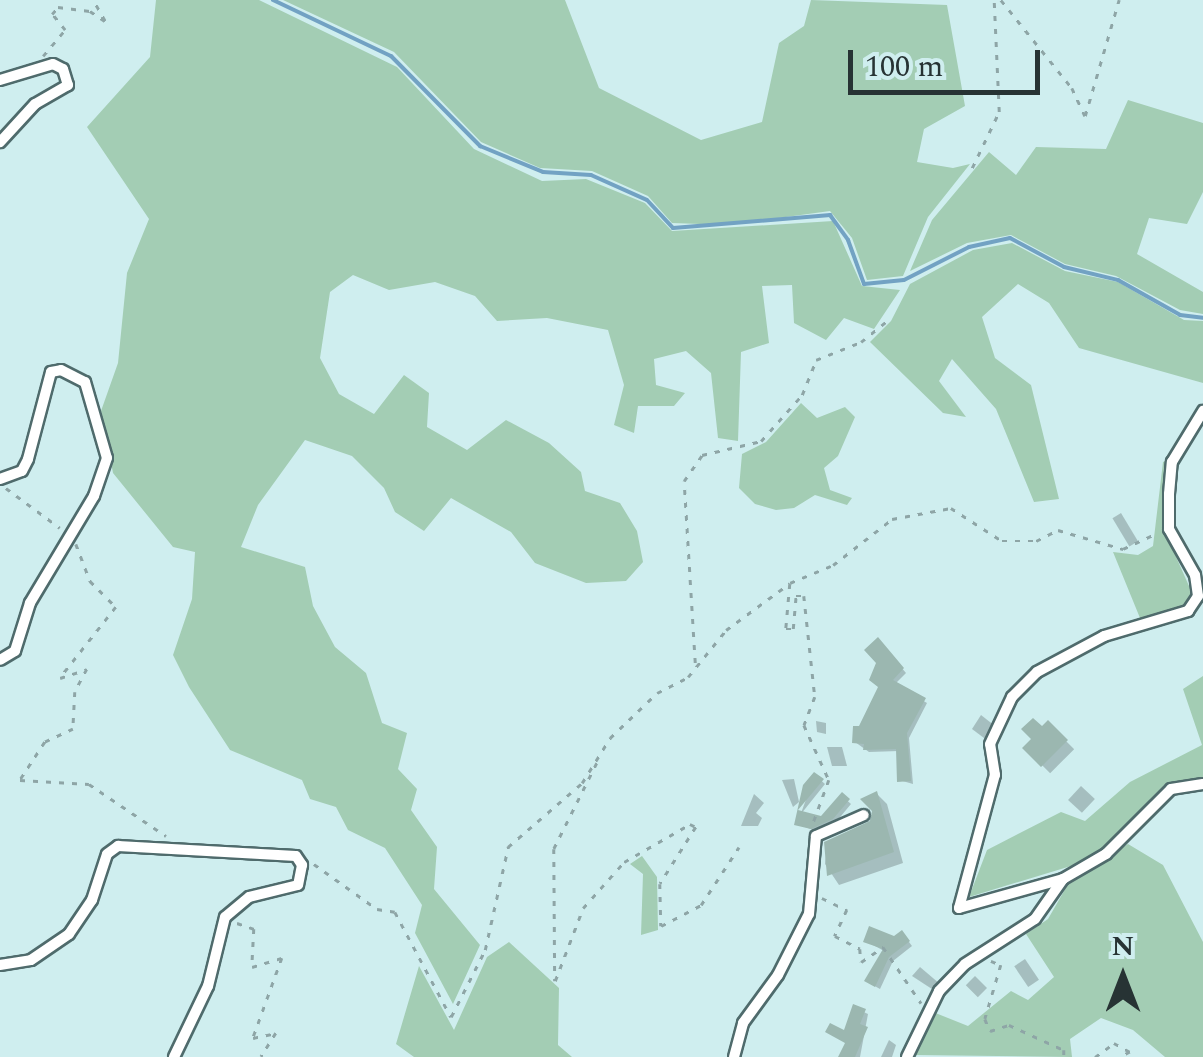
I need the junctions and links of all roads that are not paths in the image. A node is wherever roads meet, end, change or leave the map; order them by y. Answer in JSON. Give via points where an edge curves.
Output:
{"nodes":[{"id":1,"x":0,"y":80,"type":"edge"},
{"id":2,"x":0,"y":142,"type":"edge"},
{"id":3,"x":1203,"y":411,"type":"edge"},
{"id":4,"x":0,"y":482,"type":"edge"},
{"id":5,"x":0,"y":660,"type":"edge"},
{"id":6,"x":1203,"y":784,"type":"edge"},
{"id":7,"x":864,"y":815,"type":"dead end"},
{"id":8,"x":1063,"y":879,"type":"junction"},
{"id":9,"x":0,"y":964,"type":"edge"},
{"id":10,"x":174,"y":1057,"type":"edge"},
{"id":11,"x":734,"y":1057,"type":"edge"},
{"id":12,"x":907,"y":1057,"type":"edge"}],
"edges":[{"from":1,"to":2,"type":"street","via":[[36,65],[63,69],[68,84],[35,104]]},
{"from":3,"to":8,"type":"street","via":[[1172,462],[1168,528],[1195,576],[1198,596],[1188,611],[1104,636],[1038,672],[1012,697],[990,744],[995,775],[960,908]]},
{"from":4,"to":5,"type":"street","via":[[28,460],[50,372],[85,382],[107,458],[71,536],[30,602],[15,650]]},
{"from":6,"to":8,"type":"street","via":[[1171,790],[1106,854]]},
{"from":7,"to":11,"type":"street","via":[[816,836],[809,914],[778,975],[742,1022]]},
{"from":8,"to":12,"type":"street","via":[[1035,919],[975,956],[927,1012]]},
{"from":9,"to":10,"type":"street","via":[[17,966],[69,934],[118,846],[296,856],[302,866],[298,885],[238,902],[221,924],[208,986]]}]}
